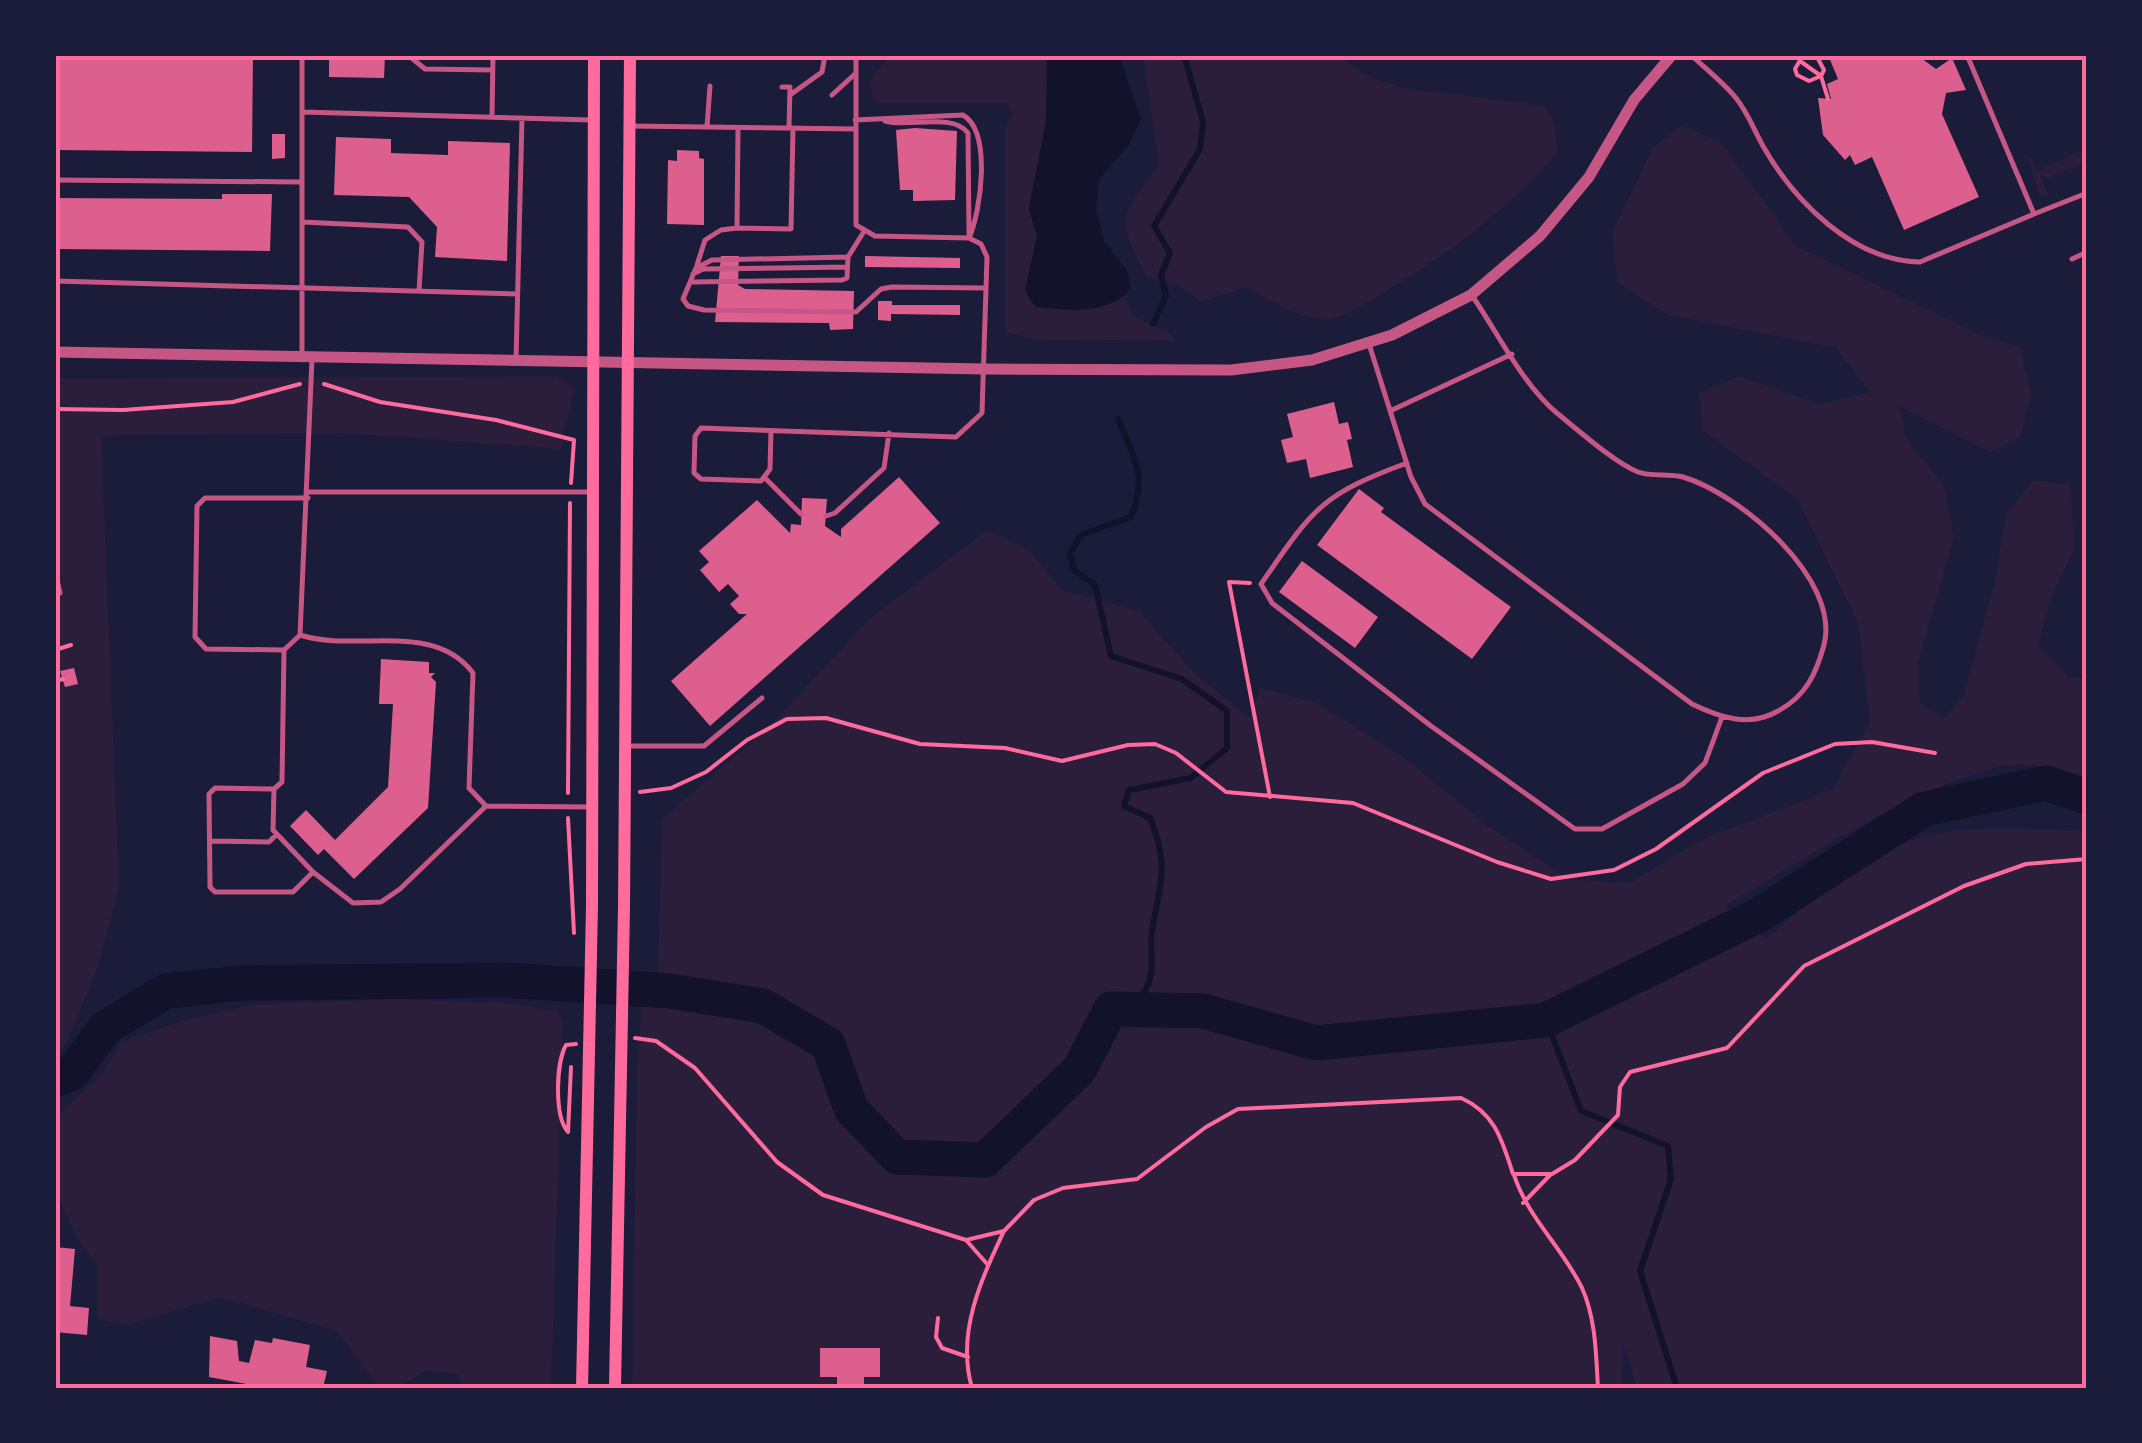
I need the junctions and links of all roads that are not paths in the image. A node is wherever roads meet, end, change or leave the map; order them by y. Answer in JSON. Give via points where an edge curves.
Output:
{"nodes":[{"id":1,"x":302,"y":55,"type":"edge"},
{"id":2,"x":408,"y":55,"type":"edge"},
{"id":3,"x":493,"y":55,"type":"edge"},
{"id":4,"x":594,"y":55,"type":"edge"},
{"id":5,"x":630,"y":55,"type":"edge"},
{"id":6,"x":825,"y":55,"type":"edge"},
{"id":7,"x":856,"y":55,"type":"edge"},
{"id":8,"x":1672,"y":55,"type":"edge"},
{"id":9,"x":1691,"y":55,"type":"edge"},
{"id":10,"x":1967,"y":55,"type":"edge"},
{"id":11,"x":493,"y":70,"type":"junction"},
{"id":12,"x":856,"y":73,"type":"junction"},
{"id":13,"x":710,"y":86,"type":"dead end"},
{"id":14,"x":782,"y":87,"type":"dead end"},
{"id":15,"x":832,"y":94,"type":"dead end"},
{"id":16,"x":790,"y":96,"type":"junction"},
{"id":17,"x":302,"y":112,"type":"junction"},
{"id":18,"x":492,"y":118,"type":"junction"},
{"id":19,"x":522,"y":118,"type":"junction"},
{"id":20,"x":594,"y":120,"type":"junction"},
{"id":21,"x":856,"y":120,"type":"junction"},
{"id":22,"x":884,"y":120,"type":"junction"},
{"id":23,"x":630,"y":126,"type":"junction"},
{"id":24,"x":707,"y":128,"type":"junction"},
{"id":25,"x":738,"y":128,"type":"junction"},
{"id":26,"x":791,"y":128,"type":"junction"},
{"id":27,"x":856,"y":129,"type":"junction"},
{"id":28,"x":55,"y":180,"type":"edge"},
{"id":29,"x":301,"y":182,"type":"junction"},
{"id":30,"x":2087,"y":192,"type":"edge"},
{"id":31,"x":2034,"y":214,"type":"junction"},
{"id":32,"x":301,"y":222,"type":"junction"},
{"id":33,"x":737,"y":228,"type":"junction"},
{"id":34,"x":863,"y":233,"type":"junction"},
{"id":35,"x":969,"y":238,"type":"junction"},
{"id":36,"x":2087,"y":252,"type":"edge"},
{"id":37,"x":848,"y":257,"type":"junction"},
{"id":38,"x":2072,"y":258,"type":"dead end"},
{"id":39,"x":847,"y":268,"type":"junction"},
{"id":40,"x":694,"y":271,"type":"junction"},
{"id":41,"x":55,"y":281,"type":"edge"},
{"id":42,"x":688,"y":284,"type":"junction"},
{"id":43,"x":302,"y":286,"type":"junction"},
{"id":44,"x":986,"y":288,"type":"junction"},
{"id":45,"x":419,"y":291,"type":"junction"},
{"id":46,"x":518,"y":294,"type":"junction"},
{"id":47,"x":1471,"y":295,"type":"junction"},
{"id":48,"x":1368,"y":343,"type":"junction"},
{"id":49,"x":55,"y":352,"type":"edge"},
{"id":50,"x":1512,"y":354,"type":"junction"},
{"id":51,"x":307,"y":359,"type":"junction"},
{"id":52,"x":516,"y":362,"type":"junction"},
{"id":53,"x":629,"y":362,"type":"junction"},
{"id":54,"x":596,"y":363,"type":"junction"},
{"id":55,"x":985,"y":369,"type":"junction"},
{"id":56,"x":1390,"y":411,"type":"junction"},
{"id":57,"x":771,"y":431,"type":"junction"},
{"id":58,"x":888,"y":433,"type":"junction"},
{"id":59,"x":1406,"y":462,"type":"junction"},
{"id":60,"x":764,"y":477,"type":"junction"},
{"id":61,"x":594,"y":492,"type":"junction"},
{"id":62,"x":308,"y":495,"type":"junction"},
{"id":63,"x":800,"y":514,"type":"dead end"},
{"id":64,"x":826,"y":516,"type":"dead end"},
{"id":65,"x":55,"y":572,"type":"edge"},
{"id":66,"x":60,"y":593,"type":"dead end"},
{"id":67,"x":300,"y":635,"type":"junction"},
{"id":68,"x":284,"y":650,"type":"junction"},
{"id":69,"x":762,"y":698,"type":"dead end"},
{"id":70,"x":1722,"y":718,"type":"junction"},
{"id":71,"x":626,"y":746,"type":"junction"},
{"id":72,"x":274,"y":789,"type":"junction"},
{"id":73,"x":486,"y":806,"type":"junction"},
{"id":74,"x":592,"y":807,"type":"junction"},
{"id":75,"x":277,"y":834,"type":"junction"},
{"id":76,"x":210,"y":841,"type":"junction"},
{"id":77,"x":314,"y":872,"type":"junction"},
{"id":78,"x":582,"y":1388,"type":"edge"},
{"id":79,"x":615,"y":1388,"type":"edge"}],
"edges":[{"from":1,"to":17,"type":"lane"},
{"from":2,"to":11,"type":"lane","via":[[425,69]]},
{"from":3,"to":11,"type":"lane"},
{"from":4,"to":20,"type":"main road"},
{"from":5,"to":23,"type":"main road"},
{"from":6,"to":16,"type":"lane","via":[[822,72]]},
{"from":7,"to":12,"type":"lane"},
{"from":8,"to":47,"type":"street","via":[[1540,236]]},
{"from":9,"to":31,"type":"lane","via":[[1738,100],[1804,200],[1880,254],[1920,262]]},
{"from":10,"to":31,"type":"lane"},
{"from":11,"to":18,"type":"lane"},
{"from":12,"to":15,"type":"lane"},
{"from":12,"to":21,"type":"lane"},
{"from":13,"to":24,"type":"lane"},
{"from":14,"to":16,"type":"lane","via":[[790,87]]},
{"from":16,"to":26,"type":"lane"},
{"from":17,"to":18,"type":"lane"},
{"from":17,"to":29,"type":"lane"},
{"from":18,"to":19,"type":"lane"},
{"from":19,"to":20,"type":"lane"},
{"from":19,"to":46,"type":"lane"},
{"from":20,"to":54,"type":"main road"},
{"from":21,"to":22,"type":"lane"},
{"from":21,"to":27,"type":"lane"},
{"from":22,"to":35,"type":"lane","via":[[950,123],[968,133]]},
{"from":22,"to":35,"type":"lane","via":[[964,115],[977,126],[978,218]]},
{"from":23,"to":24,"type":"lane"},
{"from":23,"to":53,"type":"main road"},
{"from":24,"to":25,"type":"lane"},
{"from":25,"to":26,"type":"lane"},
{"from":25,"to":33,"type":"lane"},
{"from":26,"to":27,"type":"lane"},
{"from":26,"to":33,"type":"lane","via":[[791,229]]},
{"from":27,"to":34,"type":"lane","via":[[856,226]]},
{"from":28,"to":29,"type":"lane"},
{"from":29,"to":32,"type":"lane"},
{"from":30,"to":31,"type":"lane"},
{"from":32,"to":43,"type":"lane"},
{"from":32,"to":45,"type":"lane","via":[[408,227],[422,242]]},
{"from":33,"to":40,"type":"lane","via":[[705,240]]},
{"from":34,"to":35,"type":"lane"},
{"from":34,"to":37,"type":"lane"},
{"from":35,"to":44,"type":"lane","via":[[986,257]]},
{"from":36,"to":38,"type":"lane"},
{"from":37,"to":39,"type":"lane"},
{"from":37,"to":40,"type":"lane","via":[[712,260]]},
{"from":39,"to":40,"type":"lane"},
{"from":39,"to":42,"type":"lane","via":[[842,280]]},
{"from":40,"to":42,"type":"lane"},
{"from":41,"to":43,"type":"lane"},
{"from":42,"to":44,"type":"lane","via":[[688,306],[742,311],[856,312],[892,286]]},
{"from":43,"to":45,"type":"lane"},
{"from":43,"to":51,"type":"lane"},
{"from":44,"to":55,"type":"lane"},
{"from":45,"to":46,"type":"lane"},
{"from":46,"to":52,"type":"lane"},
{"from":47,"to":48,"type":"street"},
{"from":47,"to":50,"type":"lane"},
{"from":48,"to":55,"type":"street","via":[[1312,360],[1231,370]]},
{"from":48,"to":56,"type":"lane"},
{"from":49,"to":51,"type":"street"},
{"from":50,"to":56,"type":"lane"},
{"from":50,"to":70,"type":"lane","via":[[1557,413],[1638,472],[1681,476],[1758,517],[1809,579],[1828,631],[1806,690],[1776,713]]},
{"from":51,"to":52,"type":"street"},
{"from":51,"to":62,"type":"lane"},
{"from":52,"to":54,"type":"street"},
{"from":53,"to":54,"type":"street"},
{"from":53,"to":55,"type":"street"},
{"from":53,"to":71,"type":"main road"},
{"from":54,"to":61,"type":"main road"},
{"from":55,"to":58,"type":"lane","via":[[982,413],[956,438]]},
{"from":56,"to":59,"type":"lane"},
{"from":57,"to":58,"type":"lane"},
{"from":57,"to":60,"type":"lane"},
{"from":57,"to":60,"type":"lane","via":[[701,428],[695,436],[694,473],[701,479]]},
{"from":58,"to":64,"type":"lane","via":[[884,468]]},
{"from":59,"to":70,"type":"lane","via":[[1425,504],[1692,704]]},
{"from":59,"to":70,"type":"lane","via":[[1345,486],[1308,516],[1262,584],[1272,603],[1575,829],[1602,829],[1682,784],[1705,763]]},
{"from":60,"to":63,"type":"lane"},
{"from":61,"to":62,"type":"lane"},
{"from":61,"to":74,"type":"main road"},
{"from":62,"to":67,"type":"lane"},
{"from":62,"to":68,"type":"lane","via":[[205,498],[197,506],[195,637],[206,649]]},
{"from":65,"to":66,"type":"lane"},
{"from":67,"to":68,"type":"lane"},
{"from":67,"to":73,"type":"lane","via":[[322,642],[428,643],[465,662],[473,672],[469,788]]},
{"from":68,"to":72,"type":"lane","via":[[282,782]]},
{"from":69,"to":71,"type":"lane","via":[[704,746]]},
{"from":71,"to":79,"type":"main road"},
{"from":72,"to":75,"type":"lane"},
{"from":72,"to":76,"type":"lane","via":[[215,788],[209,794]]},
{"from":73,"to":74,"type":"lane"},
{"from":73,"to":77,"type":"lane","via":[[382,902],[353,903]]},
{"from":74,"to":78,"type":"main road"},
{"from":75,"to":76,"type":"lane","via":[[268,842]]},
{"from":75,"to":77,"type":"lane"},
{"from":76,"to":77,"type":"lane","via":[[215,892],[292,892]]}]}
